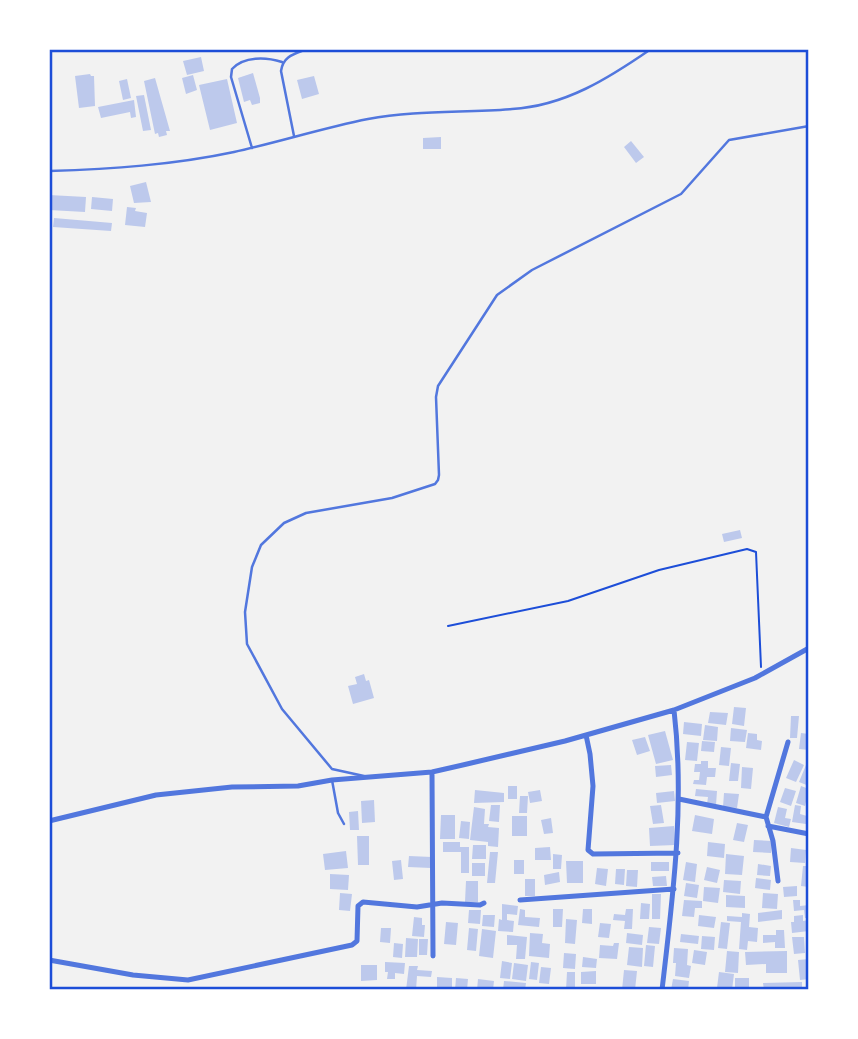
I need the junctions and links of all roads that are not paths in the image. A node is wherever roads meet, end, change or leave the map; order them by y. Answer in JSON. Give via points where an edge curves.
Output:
{"nodes":[{"id":1,"x":307,"y":49,"type":"edge"},
{"id":2,"x":651,"y":49,"type":"edge"},
{"id":3,"x":282,"y":62,"type":"junction"},
{"id":4,"x":809,"y":126,"type":"edge"},
{"id":5,"x":293,"y":136,"type":"junction"},
{"id":6,"x":252,"y":148,"type":"junction"},
{"id":7,"x":49,"y":171,"type":"edge"},
{"id":8,"x":809,"y":648,"type":"edge"},
{"id":9,"x":674,"y":710,"type":"junction"},
{"id":10,"x":586,"y":735,"type":"junction"},
{"id":11,"x":788,"y":742,"type":"dead end"},
{"id":12,"x":432,"y":772,"type":"junction"},
{"id":13,"x":386,"y":777,"type":"junction"},
{"id":14,"x":332,"y":780,"type":"junction"},
{"id":15,"x":680,"y":799,"type":"junction"},
{"id":16,"x":766,"y":817,"type":"junction"},
{"id":17,"x":49,"y":821,"type":"edge"},
{"id":18,"x":344,"y":824,"type":"dead end"},
{"id":19,"x":768,"y":826,"type":"junction"},
{"id":20,"x":809,"y":834,"type":"edge"},
{"id":21,"x":678,"y":853,"type":"junction"},
{"id":22,"x":778,"y":881,"type":"dead end"},
{"id":23,"x":674,"y":889,"type":"junction"},
{"id":24,"x":520,"y":900,"type":"dead end"},
{"id":25,"x":484,"y":903,"type":"dead end"},
{"id":26,"x":433,"y":905,"type":"junction"},
{"id":27,"x":433,"y":956,"type":"dead end"},
{"id":28,"x":49,"y":960,"type":"edge"},
{"id":29,"x":662,"y":990,"type":"edge"}],
"edges":[{"from":1,"to":3,"type":"lane"},
{"from":2,"to":5,"type":"lane","via":[[580,93],[547,103],[372,118]]},
{"from":3,"to":5,"type":"lane"},
{"from":3,"to":6,"type":"lane","via":[[257,58],[232,69]]},
{"from":4,"to":13,"type":"lane","via":[[729,140],[681,194],[532,270],[497,295],[438,386],[439,475],[435,484],[392,498],[306,513],[284,523],[261,545],[246,590],[247,645],[282,709],[331,769]]},
{"from":5,"to":6,"type":"lane"},
{"from":6,"to":7,"type":"lane","via":[[159,164]]},
{"from":8,"to":9,"type":"street","via":[[761,675]]},
{"from":9,"to":10,"type":"street"},
{"from":9,"to":15,"type":"street"},
{"from":10,"to":12,"type":"street"},
{"from":10,"to":21,"type":"street","via":[[593,786],[588,850],[593,854]]},
{"from":11,"to":16,"type":"street"},
{"from":12,"to":13,"type":"street"},
{"from":12,"to":26,"type":"street"},
{"from":13,"to":14,"type":"street"},
{"from":14,"to":17,"type":"street","via":[[156,794]]},
{"from":14,"to":18,"type":"lane"},
{"from":15,"to":16,"type":"street"},
{"from":15,"to":21,"type":"street"},
{"from":16,"to":19,"type":"street"},
{"from":19,"to":20,"type":"street"},
{"from":19,"to":22,"type":"street"},
{"from":21,"to":23,"type":"street"},
{"from":23,"to":24,"type":"street"},
{"from":23,"to":29,"type":"street"},
{"from":25,"to":26,"type":"street"},
{"from":26,"to":27,"type":"street"},
{"from":26,"to":28,"type":"street","via":[[363,902],[358,906],[357,941],[352,945],[187,981]]}]}
